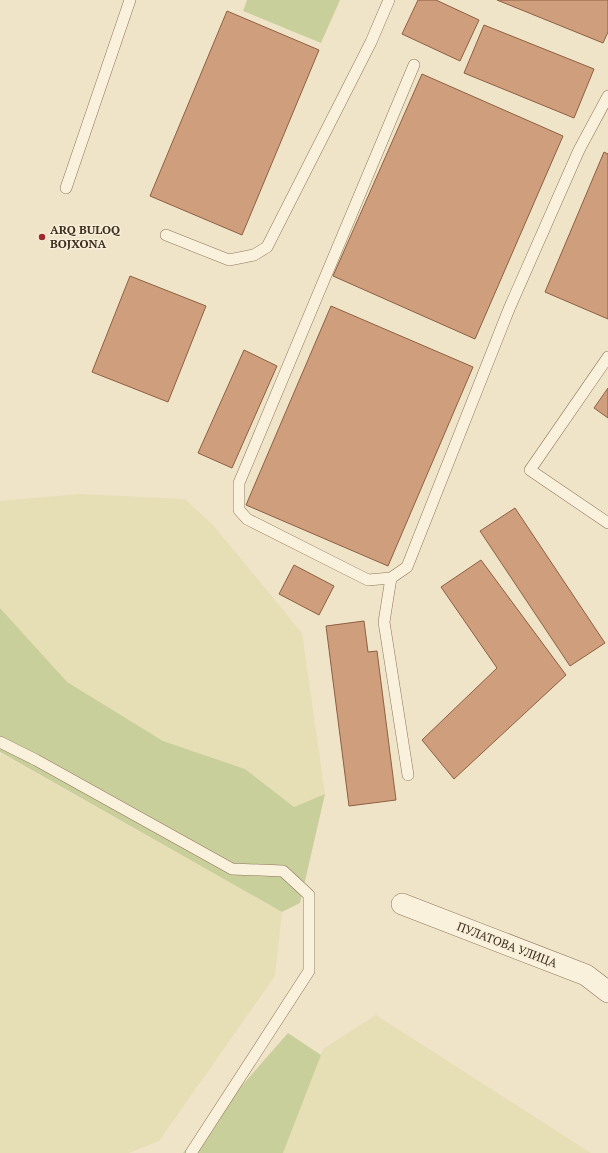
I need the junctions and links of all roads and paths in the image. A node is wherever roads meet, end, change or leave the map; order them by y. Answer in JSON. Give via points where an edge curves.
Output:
{"nodes":[{"id":1,"x":130,"y":0,"type":"edge"},
{"id":2,"x":389,"y":0,"type":"edge"},
{"id":3,"x":414,"y":65,"type":"dead end"},
{"id":4,"x":608,"y":96,"type":"edge"},
{"id":5,"x":66,"y":188,"type":"dead end"},
{"id":6,"x":166,"y":235,"type":"dead end"},
{"id":7,"x":608,"y":357,"type":"edge"},
{"id":8,"x":608,"y":523,"type":"edge"},
{"id":9,"x":391,"y":578,"type":"junction"},
{"id":10,"x":0,"y":742,"type":"edge"},
{"id":11,"x":408,"y":775,"type":"dead end"},
{"id":12,"x":402,"y":904,"type":"dead end"},
{"id":13,"x":608,"y":992,"type":"edge"},
{"id":14,"x":191,"y":1153,"type":"edge"}],
"edges":[{"from":1,"to":5,"type":"lane"},
{"from":2,"to":6,"type":"lane","via":[[371,42],[267,247],[254,255],[229,260]]},
{"from":3,"to":9,"type":"lane","via":[[239,483],[239,510],[248,519],[368,580]]},
{"from":4,"to":9,"type":"lane","via":[[579,150],[508,309],[407,567]]},
{"from":7,"to":8,"type":"lane","via":[[530,470]]},
{"from":9,"to":11,"type":"lane","via":[[384,622]]},
{"from":10,"to":14,"type":"lane","via":[[232,869],[283,871],[309,895],[309,971]]},
{"from":12,"to":13,"type":"street","name":"ПУЛАТОВА УЛИЦА","via":[[586,975]]}]}
